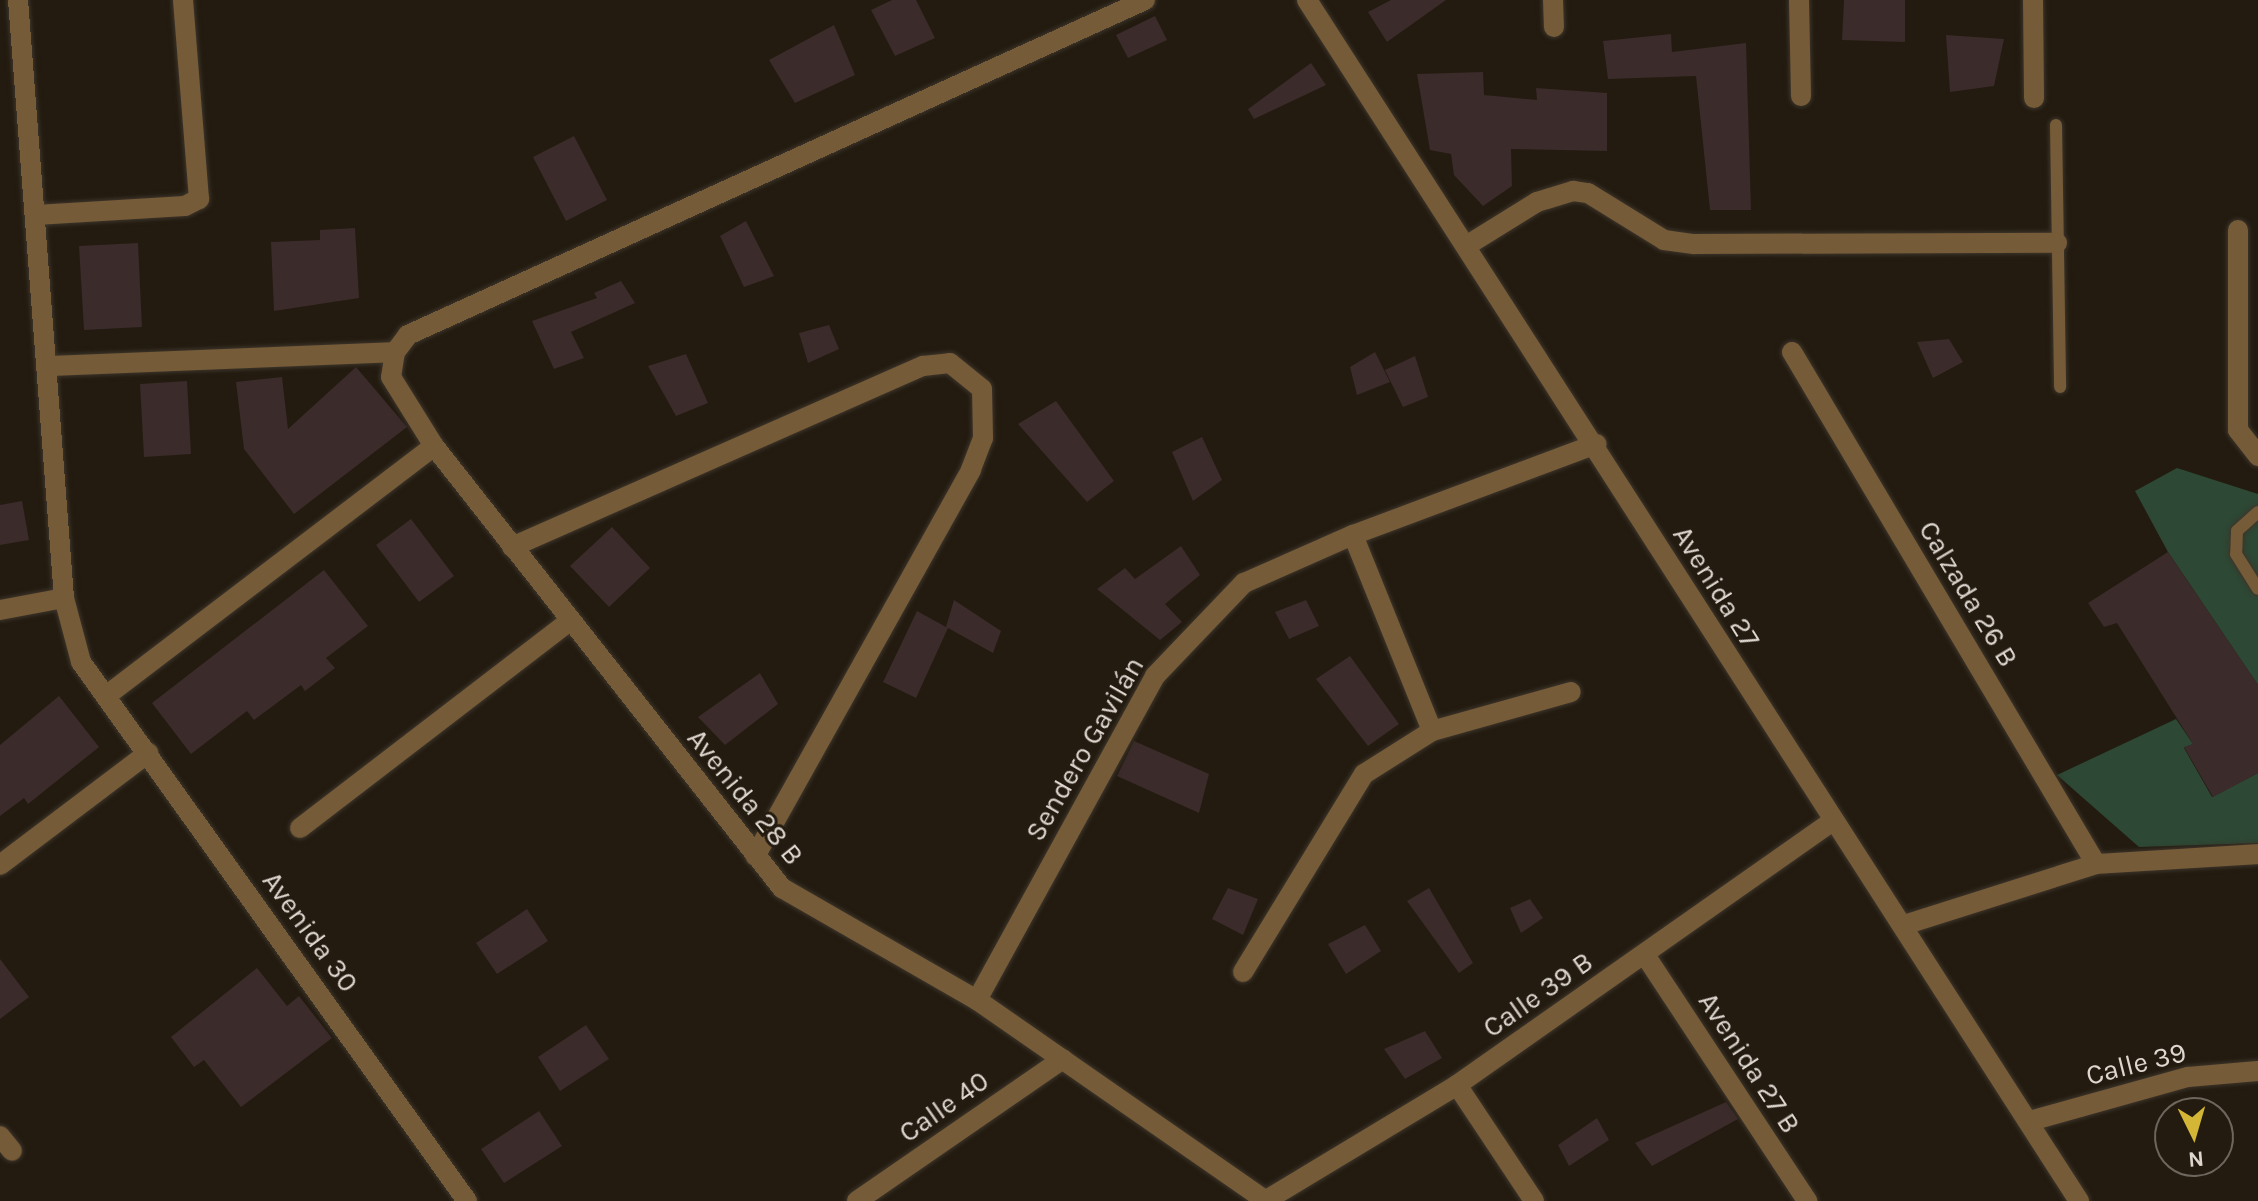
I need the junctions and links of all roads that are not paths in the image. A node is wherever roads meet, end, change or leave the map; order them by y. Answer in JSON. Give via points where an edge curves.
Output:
{"nodes":[{"id":1,"x":18,"y":0,"type":"edge"},
{"id":2,"x":183,"y":0,"type":"edge"},
{"id":3,"x":1145,"y":0,"type":"edge"},
{"id":4,"x":1307,"y":0,"type":"edge"},
{"id":5,"x":1553,"y":0,"type":"edge"},
{"id":6,"x":1799,"y":0,"type":"edge"},
{"id":7,"x":2033,"y":0,"type":"edge"},
{"id":8,"x":1554,"y":27,"type":"dead end"},
{"id":9,"x":1801,"y":96,"type":"dead end"},
{"id":10,"x":2034,"y":98,"type":"dead end"},
{"id":11,"x":2056,"y":125,"type":"dead end"},
{"id":12,"x":36,"y":215,"type":"junction"},
{"id":13,"x":2238,"y":230,"type":"dead end"},
{"id":14,"x":2057,"y":243,"type":"junction"},
{"id":15,"x":1466,"y":246,"type":"junction"},
{"id":16,"x":395,"y":352,"type":"junction"},
{"id":17,"x":1792,"y":352,"type":"dead end"},
{"id":18,"x":48,"y":366,"type":"junction"},
{"id":19,"x":2060,"y":387,"type":"dead end"},
{"id":20,"x":1597,"y":444,"type":"junction"},
{"id":21,"x":434,"y":446,"type":"junction"},
{"id":22,"x":2258,"y":456,"type":"edge"},
{"id":23,"x":2258,"y":512,"type":"edge"},
{"id":24,"x":1353,"y":535,"type":"junction"},
{"id":25,"x":512,"y":547,"type":"junction"},
{"id":26,"x":2258,"y":589,"type":"edge"},
{"id":27,"x":64,"y":598,"type":"junction"},
{"id":28,"x":0,"y":610,"type":"edge"},
{"id":29,"x":570,"y":621,"type":"junction"},
{"id":30,"x":1571,"y":692,"type":"dead end"},
{"id":31,"x":106,"y":696,"type":"junction"},
{"id":32,"x":1432,"y":731,"type":"junction"},
{"id":33,"x":148,"y":753,"type":"junction"},
{"id":34,"x":1832,"y":821,"type":"junction"},
{"id":35,"x":300,"y":828,"type":"dead end"},
{"id":36,"x":2258,"y":854,"type":"edge"},
{"id":37,"x":755,"y":856,"type":"junction"},
{"id":38,"x":2096,"y":864,"type":"junction"},
{"id":39,"x":0,"y":865,"type":"edge"},
{"id":40,"x":1904,"y":925,"type":"junction"},
{"id":41,"x":1645,"y":955,"type":"junction"},
{"id":42,"x":1243,"y":972,"type":"dead end"},
{"id":43,"x":977,"y":1000,"type":"junction"},
{"id":44,"x":1063,"y":1059,"type":"junction"},
{"id":45,"x":2258,"y":1071,"type":"edge"},
{"id":46,"x":1457,"y":1085,"type":"junction"},
{"id":47,"x":2030,"y":1121,"type":"junction"},
{"id":48,"x":467,"y":1201,"type":"edge"},
{"id":49,"x":857,"y":1201,"type":"edge"},
{"id":50,"x":1266,"y":1201,"type":"edge"},
{"id":51,"x":1534,"y":1201,"type":"edge"},
{"id":52,"x":1807,"y":1201,"type":"edge"},
{"id":53,"x":2079,"y":1201,"type":"edge"}],
"edges":[{"from":1,"to":12,"type":"street","name":"Avenida 30"},
{"from":2,"to":12,"type":"street","via":[[199,199],[185,206]]},
{"from":3,"to":16,"type":"street","via":[[408,335]]},
{"from":4,"to":15,"type":"street","name":"Avenida 27"},
{"from":5,"to":8,"type":"street"},
{"from":6,"to":9,"type":"street"},
{"from":7,"to":10,"type":"street"},
{"from":11,"to":14,"type":"lane"},
{"from":12,"to":18,"type":"street","name":"Avenida 30"},
{"from":13,"to":22,"type":"street","via":[[2238,430]]},
{"from":14,"to":15,"type":"street","via":[[1694,244],[1664,240],[1597,198],[1573,191],[1537,202]]},
{"from":14,"to":19,"type":"lane"},
{"from":15,"to":20,"type":"street","name":"Avenida 27"},
{"from":16,"to":18,"type":"street"},
{"from":16,"to":21,"type":"street","name":"Avenida 28 B","via":[[391,377]]},
{"from":17,"to":38,"type":"street","name":"Calzada 26 B"},
{"from":18,"to":27,"type":"street","name":"Avenida 30"},
{"from":20,"to":24,"type":"street","name":"Sendero Gavilán"},
{"from":20,"to":34,"type":"street","name":"Avenida 27","via":[[1700,619]]},
{"from":21,"to":25,"type":"street","name":"Avenida 28 B"},
{"from":21,"to":31,"type":"street"},
{"from":23,"to":26,"type":"lane","via":[[2237,531],[2236,554]]},
{"from":24,"to":32,"type":"street"},
{"from":24,"to":43,"type":"street","name":"Sendero Gavilán","via":[[1244,583],[1155,676]]},
{"from":25,"to":29,"type":"street","name":"Avenida 28 B"},
{"from":25,"to":37,"type":"street","via":[[923,366],[950,363],[982,389],[983,438],[971,470]]},
{"from":27,"to":28,"type":"street"},
{"from":27,"to":31,"type":"street","name":"Avenida 30","via":[[81,662]]},
{"from":29,"to":35,"type":"street"},
{"from":29,"to":37,"type":"street","name":"Avenida 28 B"},
{"from":30,"to":32,"type":"street"},
{"from":31,"to":33,"type":"street","name":"Avenida 30"},
{"from":32,"to":42,"type":"street","via":[[1364,774]]},
{"from":33,"to":39,"type":"street"},
{"from":33,"to":48,"type":"street","name":"Avenida 30"},
{"from":34,"to":40,"type":"street","name":"Avenida 27"},
{"from":34,"to":41,"type":"street","name":"Calle 39 B"},
{"from":36,"to":38,"type":"street"},
{"from":37,"to":43,"type":"street","name":"Avenida 28 B","via":[[782,888]]},
{"from":38,"to":40,"type":"street"},
{"from":40,"to":47,"type":"street","name":"Avenida 27"},
{"from":41,"to":46,"type":"street","name":"Calle 39 B"},
{"from":41,"to":52,"type":"street","name":"Avenida 27 B"},
{"from":43,"to":44,"type":"street","name":"Avenida 28 B"},
{"from":44,"to":49,"type":"street","name":"Calle 40"},
{"from":44,"to":50,"type":"street","name":"Avenida 28 B"},
{"from":45,"to":47,"type":"street","name":"Calle 39","via":[[2188,1077]]},
{"from":46,"to":50,"type":"street","name":"Calle 39 B"},
{"from":46,"to":51,"type":"street"},
{"from":47,"to":53,"type":"street","name":"Avenida 27"}]}
